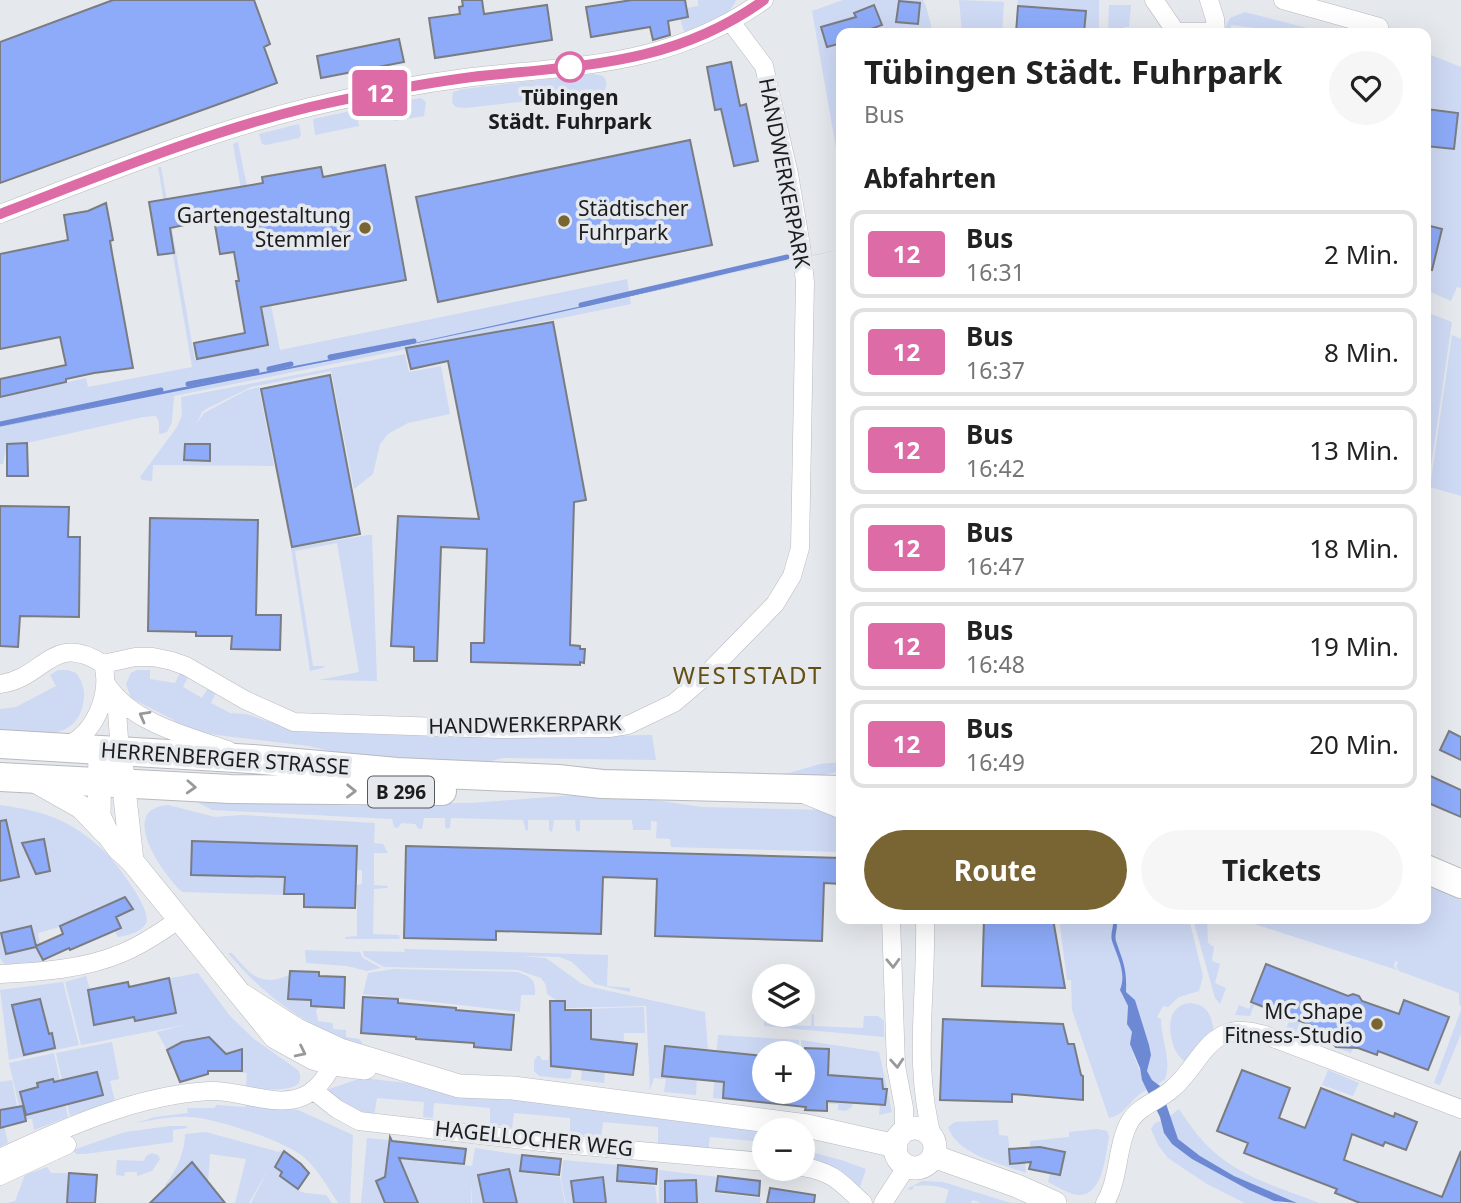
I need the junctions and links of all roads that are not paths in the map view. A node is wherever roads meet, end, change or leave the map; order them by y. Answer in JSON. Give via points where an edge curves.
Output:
{"nodes":[{"id":1,"x":764,"y":0,"type":"edge"},
{"id":2,"x":1154,"y":0,"type":"edge"},
{"id":3,"x":1209,"y":0,"type":"edge"},
{"id":4,"x":1283,"y":0,"type":"edge"},
{"id":5,"x":731,"y":22,"type":"junction"},
{"id":6,"x":1378,"y":27,"type":"dead end"},
{"id":7,"x":1173,"y":28,"type":"edge"},
{"id":8,"x":1216,"y":28,"type":"edge"},
{"id":9,"x":0,"y":214,"type":"edge"},
{"id":10,"x":103,"y":664,"type":"junction"},
{"id":11,"x":0,"y":684,"type":"edge"},
{"id":12,"x":108,"y":696,"type":"junction"},
{"id":13,"x":0,"y":744,"type":"edge"},
{"id":14,"x":57,"y":748,"type":"junction"},
{"id":15,"x":110,"y":751,"type":"junction"},
{"id":16,"x":253,"y":759,"type":"junction"},
{"id":17,"x":0,"y":777,"type":"edge"},
{"id":18,"x":32,"y":779,"type":"junction"},
{"id":19,"x":111,"y":783,"type":"junction"},
{"id":20,"x":602,"y":784,"type":"junction"},
{"id":21,"x":793,"y":789,"type":"junction"},
{"id":22,"x":836,"y":790,"type":"edge"},
{"id":23,"x":836,"y":807,"type":"edge"},
{"id":24,"x":107,"y":833,"type":"junction"},
{"id":25,"x":132,"y":862,"type":"junction"},
{"id":26,"x":1431,"y":871,"type":"edge"},
{"id":27,"x":1461,"y":884,"type":"edge"},
{"id":28,"x":178,"y":920,"type":"junction"},
{"id":29,"x":891,"y":924,"type":"edge"},
{"id":30,"x":925,"y":924,"type":"edge"},
{"id":31,"x":0,"y":974,"type":"edge"},
{"id":32,"x":922,"y":1005,"type":"junction"},
{"id":33,"x":894,"y":1006,"type":"junction"},
{"id":34,"x":336,"y":1057,"type":"junction"},
{"id":35,"x":313,"y":1090,"type":"junction"},
{"id":36,"x":1461,"y":1109,"type":"edge"},
{"id":37,"x":900,"y":1139,"type":"junction"},
{"id":38,"x":67,"y":1145,"type":"dead end"},
{"id":39,"x":933,"y":1148,"type":"junction"},
{"id":40,"x":0,"y":1158,"type":"edge"},
{"id":41,"x":752,"y":1162,"type":"edge"},
{"id":42,"x":907,"y":1166,"type":"junction"},
{"id":43,"x":815,"y":1170,"type":"edge"},
{"id":44,"x":0,"y":1176,"type":"edge"},
{"id":45,"x":863,"y":1203,"type":"edge"},
{"id":46,"x":883,"y":1203,"type":"edge"},
{"id":47,"x":1055,"y":1203,"type":"edge"},
{"id":48,"x":1105,"y":1203,"type":"edge"}],
"edges":[{"from":1,"to":5,"type":"street"},
{"from":2,"to":7,"type":"street"},
{"from":3,"to":8,"type":"street"},
{"from":4,"to":6,"type":"street"},
{"from":5,"to":9,"type":"street","via":[[655,53],[434,83],[303,109],[193,141]]},
{"from":5,"to":10,"type":"street","name":"HANDWERKERPARK","via":[[764,66],[789,174],[805,282],[800,548],[792,576],[775,604],[701,680],[674,703],[628,725],[499,729],[295,722],[172,661],[135,657]]},
{"from":10,"to":11,"type":"street","via":[[78,653],[64,653]]},
{"from":10,"to":12,"type":"street"},
{"from":12,"to":14,"type":"street","via":[[80,737]]},
{"from":12,"to":15,"type":"street"},
{"from":16,"to":12,"type":"street","one_way":true,"via":[[164,727]]},
{"from":13,"to":14,"type":"main road","name":"HERRENBERGER STRASSE","number":"B 296"},
{"from":14,"to":15,"type":"main road","name":"HERRENBERGER STRASSE","number":"B 296"},
{"from":15,"to":16,"type":"main road","name":"HERRENBERGER STRASSE","number":"B 296"},
{"from":15,"to":19,"type":"street"},
{"from":16,"to":20,"type":"main road","name":"HERRENBERGER STRASSE","number":"B 296"},
{"from":17,"to":18,"type":"main road","name":"HERRENBERGER STRASSE","number":"B 296"},
{"from":18,"to":19,"type":"main road","name":"HERRENBERGER STRASSE","number":"B 296"},
{"from":18,"to":24,"type":"street","via":[[81,807]]},
{"from":19,"to":20,"type":"main road","name":"HERRENBERGER STRASSE","number":"B 296","one_way":true,"via":[[396,792]]},
{"from":19,"to":24,"type":"street","via":[[99,816]]},
{"from":19,"to":25,"type":"street"},
{"from":20,"to":21,"type":"main road","number":"B 296"},
{"from":21,"to":22,"type":"main road","number":"B 296"},
{"from":21,"to":23,"type":"street"},
{"from":24,"to":25,"type":"street"},
{"from":25,"to":28,"type":"street"},
{"from":26,"to":27,"type":"main road"},
{"from":28,"to":31,"type":"street","via":[[138,946],[108,958]]},
{"from":28,"to":34,"type":"street","via":[[242,995]]},
{"from":29,"to":33,"type":"street","one_way":true},
{"from":30,"to":32,"type":"street"},
{"from":32,"to":33,"type":"street"},
{"from":32,"to":39,"type":"street","via":[[921,1073]]},
{"from":33,"to":37,"type":"street","one_way":true,"via":[[896,1066],[904,1108]]},
{"from":34,"to":35,"type":"street"},
{"from":34,"to":37,"type":"street","via":[[459,1086],[510,1088]]},
{"from":35,"to":40,"type":"street","via":[[285,1099],[209,1091],[159,1099],[81,1122]]},
{"from":35,"to":41,"type":"street","name":"HAGELLOCHER WEG","via":[[337,1110],[371,1123]]},
{"from":36,"to":48,"type":"street","via":[[1250,1031],[1226,1034],[1215,1039],[1182,1080],[1129,1123]]},
{"from":37,"to":39,"type":"street","via":[[921,1129],[928,1133]]},
{"from":37,"to":42,"type":"street","via":[[897,1155]]},
{"from":38,"to":44,"type":"street"},
{"from":39,"to":42,"type":"street","via":[[924,1166]]},
{"from":39,"to":47,"type":"street"},
{"from":42,"to":46,"type":"street"},
{"from":43,"to":45,"type":"street","via":[[840,1179]]}]}
